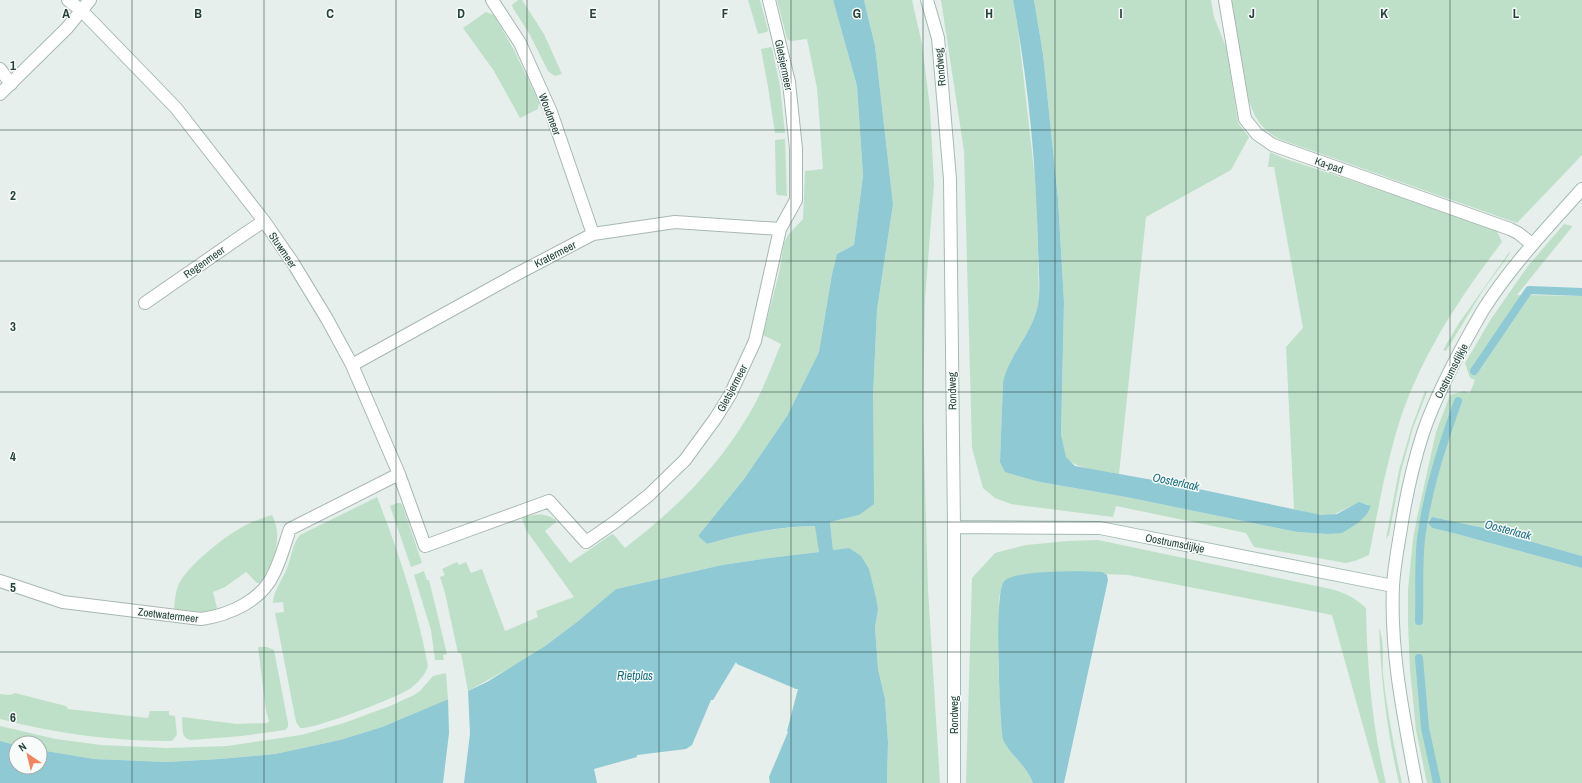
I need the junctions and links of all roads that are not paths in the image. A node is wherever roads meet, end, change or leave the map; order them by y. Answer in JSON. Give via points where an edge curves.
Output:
{"nodes":[{"id":1,"x":68,"y":0,"type":"edge"},
{"id":2,"x":90,"y":0,"type":"edge"},
{"id":3,"x":492,"y":0,"type":"edge"},
{"id":4,"x":769,"y":0,"type":"edge"},
{"id":5,"x":927,"y":0,"type":"edge"},
{"id":6,"x":1225,"y":0,"type":"edge"},
{"id":7,"x":82,"y":11,"type":"junction"},
{"id":8,"x":0,"y":69,"type":"edge"},
{"id":9,"x":11,"y":84,"type":"junction"},
{"id":10,"x":0,"y":94,"type":"edge"},
{"id":11,"x":1582,"y":189,"type":"edge"},
{"id":12,"x":264,"y":222,"type":"junction"},
{"id":13,"x":780,"y":229,"type":"junction"},
{"id":14,"x":593,"y":234,"type":"junction"},
{"id":15,"x":1532,"y":244,"type":"junction"},
{"id":16,"x":145,"y":303,"type":"dead end"},
{"id":17,"x":352,"y":365,"type":"junction"},
{"id":18,"x":399,"y":474,"type":"junction"},
{"id":19,"x":954,"y":527,"type":"junction"},
{"id":20,"x":425,"y":546,"type":"joint"},
{"id":21,"x":0,"y":580,"type":"edge"},
{"id":22,"x":1393,"y":586,"type":"junction"},
{"id":23,"x":954,"y":783,"type":"edge"},
{"id":24,"x":1416,"y":783,"type":"edge"}],
"edges":[{"from":1,"to":7,"type":"street","name":"Stuwmeer"},
{"from":2,"to":7,"type":"street"},
{"from":3,"to":14,"type":"street","name":"Woudmeer","via":[[520,43],[551,112]]},
{"from":4,"to":13,"type":"street","name":"Gletsjermeer","via":[[789,82],[796,149],[796,200]]},
{"from":5,"to":19,"type":"street","name":"Rondweg","via":[[938,38],[950,179]]},
{"from":6,"to":15,"type":"street","name":"Ka-pad","via":[[1245,119],[1257,134],[1273,145],[1510,229]]},
{"from":7,"to":9,"type":"street"},
{"from":7,"to":12,"type":"street","name":"Stuwmeer","via":[[176,108]]},
{"from":8,"to":9,"type":"street"},
{"from":9,"to":10,"type":"street"},
{"from":11,"to":15,"type":"street","name":"Oostrumsdijkje"},
{"from":12,"to":16,"type":"street","name":"Regenmeer"},
{"from":12,"to":17,"type":"street","name":"Stuwmeer","via":[[293,263]]},
{"from":13,"to":14,"type":"street","name":"Kratermeer","via":[[675,222]]},
{"from":13,"to":20,"type":"street","name":"Gletsjermeer","via":[[755,340],[730,395],[685,460],[649,495],[586,542],[549,501]]},
{"from":14,"to":17,"type":"street","name":"Kratermeer"},
{"from":15,"to":22,"type":"street","name":"Oostrumsdijkje","via":[[1484,310],[1437,398],[1423,434],[1409,486]]},
{"from":17,"to":18,"type":"street","name":"Stuwmeer"},
{"from":18,"to":20,"type":"street","name":"Stuwmeer"},
{"from":18,"to":21,"type":"street","name":"Zoetwatermeer","via":[[290,529],[274,574],[264,588],[236,609],[217,617],[201,620],[63,602]]},
{"from":19,"to":22,"type":"street","name":"Oostrumsdijkje","via":[[1100,528]]},
{"from":19,"to":23,"type":"street","name":"Rondweg"},
{"from":22,"to":24,"type":"street","name":"Oostrumsdijkje","via":[[1399,693]]}]}
